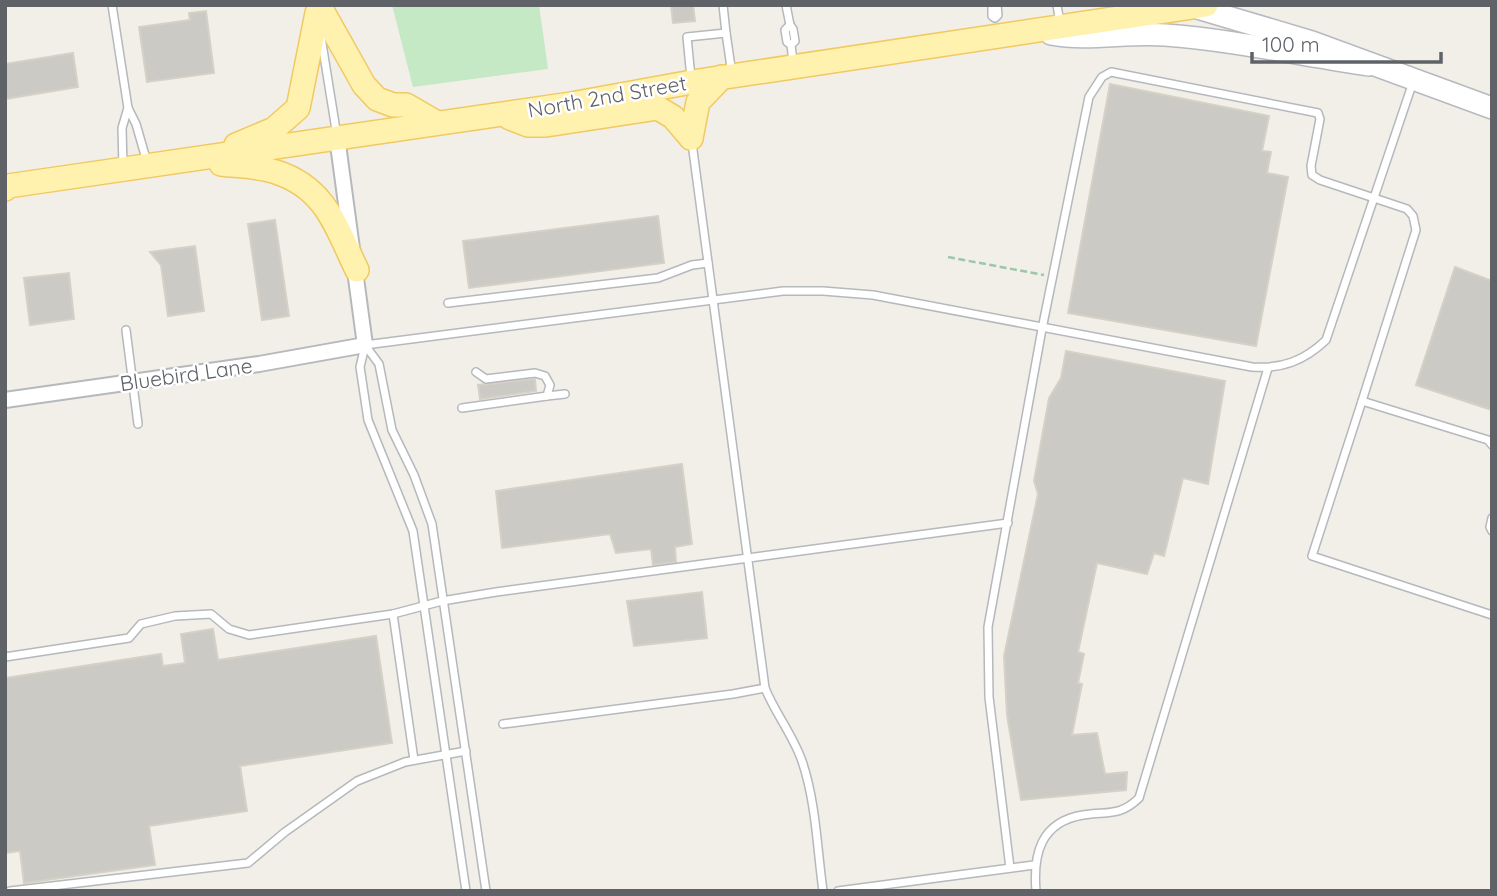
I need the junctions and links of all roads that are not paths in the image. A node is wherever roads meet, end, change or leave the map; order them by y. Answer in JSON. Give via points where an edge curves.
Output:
{"nodes":[{"id":1,"x":112,"y":5,"type":"edge"},
{"id":2,"x":723,"y":5,"type":"edge"},
{"id":3,"x":786,"y":5,"type":"edge"},
{"id":4,"x":992,"y":5,"type":"edge"},
{"id":5,"x":997,"y":5,"type":"edge"},
{"id":6,"x":1200,"y":6,"type":"edge"},
{"id":7,"x":318,"y":8,"type":"edge"},
{"id":8,"x":1059,"y":16,"type":"edge"},
{"id":9,"x":1035,"y":30,"type":"junction"},
{"id":10,"x":726,"y":33,"type":"junction"},
{"id":11,"x":792,"y":56,"type":"junction"},
{"id":12,"x":1369,"y":65,"type":"junction"},
{"id":13,"x":727,"y":76,"type":"junction"},
{"id":14,"x":1413,"y":81,"type":"junction"},
{"id":15,"x":692,"y":82,"type":"junction"},
{"id":16,"x":128,"y":108,"type":"junction"},
{"id":17,"x":1492,"y":108,"type":"edge"},
{"id":18,"x":500,"y":114,"type":"junction"},
{"id":19,"x":436,"y":123,"type":"junction"},
{"id":20,"x":338,"y":137,"type":"junction"},
{"id":21,"x":691,"y":138,"type":"junction"},
{"id":22,"x":197,"y":160,"type":"junction"},
{"id":23,"x":148,"y":167,"type":"junction"},
{"id":24,"x":123,"y":169,"type":"junction"},
{"id":25,"x":6,"y":187,"type":"edge"},
{"id":26,"x":1376,"y":197,"type":"junction"},
{"id":27,"x":708,"y":264,"type":"junction"},
{"id":28,"x":357,"y":270,"type":"junction"},
{"id":29,"x":713,"y":300,"type":"junction"},
{"id":30,"x":448,"y":303,"type":"dead end"},
{"id":31,"x":1042,"y":329,"type":"junction"},
{"id":32,"x":126,"y":330,"type":"dead end"},
{"id":33,"x":365,"y":345,"type":"junction"},
{"id":34,"x":1268,"y":368,"type":"junction"},
{"id":35,"x":476,"y":372,"type":"dead end"},
{"id":36,"x":133,"y":382,"type":"junction"},
{"id":37,"x":565,"y":394,"type":"dead end"},
{"id":38,"x":547,"y":396,"type":"junction"},
{"id":39,"x":5,"y":400,"type":"edge"},
{"id":40,"x":1363,"y":401,"type":"junction"},
{"id":41,"x":462,"y":408,"type":"dead end"},
{"id":42,"x":138,"y":424,"type":"dead end"},
{"id":43,"x":1492,"y":445,"type":"edge"},
{"id":44,"x":1492,"y":517,"type":"edge"},
{"id":45,"x":1008,"y":523,"type":"junction"},
{"id":46,"x":1492,"y":531,"type":"edge"},
{"id":47,"x":747,"y":559,"type":"junction"},
{"id":48,"x":442,"y":601,"type":"junction"},
{"id":49,"x":425,"y":606,"type":"junction"},
{"id":50,"x":393,"y":614,"type":"junction"},
{"id":51,"x":1492,"y":615,"type":"edge"},
{"id":52,"x":5,"y":657,"type":"edge"},
{"id":53,"x":765,"y":688,"type":"junction"},
{"id":54,"x":503,"y":724,"type":"dead end"},
{"id":55,"x":466,"y":751,"type":"junction"},
{"id":56,"x":447,"y":754,"type":"junction"},
{"id":57,"x":414,"y":760,"type":"junction"},
{"id":58,"x":1034,"y":865,"type":"junction"},
{"id":59,"x":1010,"y":868,"type":"junction"},
{"id":60,"x":10,"y":891,"type":"edge"},
{"id":61,"x":466,"y":891,"type":"edge"},
{"id":62,"x":486,"y":891,"type":"edge"},
{"id":63,"x":823,"y":891,"type":"edge"},
{"id":64,"x":838,"y":891,"type":"edge"},
{"id":65,"x":1036,"y":891,"type":"edge"}],
"edges":[{"from":1,"to":16,"type":"lane"},
{"from":2,"to":10,"type":"lane"},
{"from":3,"to":11,"type":"lane","via":[[793,29]]},
{"from":4,"to":5,"type":"lane","via":[[995,19]]},
{"from":6,"to":8,"type":"main road","name":"North 2nd Street"},
{"from":6,"to":12,"type":"street"},
{"from":7,"to":19,"type":"main road","via":[[377,99],[406,105]]},
{"from":7,"to":20,"type":"lane"},
{"from":7,"to":22,"type":"main road","via":[[298,108],[274,129]]},
{"from":8,"to":9,"type":"main road","name":"North 2nd Street"},
{"from":9,"to":11,"type":"main road","name":"North 2nd Street"},
{"from":9,"to":12,"type":"street","via":[[1063,36],[1130,33],[1206,39]]},
{"from":10,"to":13,"type":"lane"},
{"from":10,"to":15,"type":"lane","via":[[687,37]]},
{"from":11,"to":13,"type":"main road","name":"North 2nd Street"},
{"from":12,"to":14,"type":"street"},
{"from":13,"to":15,"type":"main road","name":"North 2nd Street"},
{"from":13,"to":21,"type":"main road","via":[[698,102]]},
{"from":14,"to":17,"type":"street"},
{"from":14,"to":26,"type":"lane"},
{"from":15,"to":18,"type":"main road","name":"North 2nd Street"},
{"from":16,"to":23,"type":"lane"},
{"from":16,"to":24,"type":"lane","via":[[122,128]]},
{"from":18,"to":19,"type":"main road","name":"North 2nd Street"},
{"from":18,"to":21,"type":"main road","via":[[528,125],[546,125],[658,108]]},
{"from":19,"to":20,"type":"main road","name":"North 2nd Street"},
{"from":20,"to":22,"type":"main road","name":"North 2nd Street"},
{"from":20,"to":28,"type":"street"},
{"from":21,"to":27,"type":"lane"},
{"from":22,"to":23,"type":"main road","name":"North 2nd Street"},
{"from":22,"to":28,"type":"main road","via":[[275,172],[312,190]]},
{"from":23,"to":24,"type":"main road","name":"North 2nd Street"},
{"from":24,"to":25,"type":"main road","name":"North 2nd Street"},
{"from":26,"to":31,"type":"lane","via":[[1312,175],[1318,113],[1111,72],[1089,97]]},
{"from":26,"to":34,"type":"lane","via":[[1326,340],[1312,354]]},
{"from":26,"to":40,"type":"lane","via":[[1407,209],[1416,230]]},
{"from":27,"to":29,"type":"lane"},
{"from":27,"to":30,"type":"lane","via":[[658,278]]},
{"from":28,"to":33,"type":"street"},
{"from":29,"to":31,"type":"lane","via":[[783,291],[873,295]]},
{"from":29,"to":33,"type":"lane"},
{"from":29,"to":47,"type":"lane"},
{"from":31,"to":34,"type":"lane"},
{"from":31,"to":45,"type":"lane"},
{"from":32,"to":36,"type":"lane"},
{"from":33,"to":36,"type":"street","name":"Bluebird Lane"},
{"from":33,"to":48,"type":"lane","via":[[379,364],[392,430],[432,524]]},
{"from":33,"to":49,"type":"lane","via":[[360,367],[368,420],[413,531]]},
{"from":34,"to":58,"type":"lane","via":[[1139,798],[1119,813],[1080,816],[1062,823],[1040,844]]},
{"from":35,"to":38,"type":"lane","via":[[486,379],[534,373],[545,376],[551,385]]},
{"from":36,"to":39,"type":"street","name":"Bluebird Lane"},
{"from":36,"to":42,"type":"lane"},
{"from":37,"to":38,"type":"lane"},
{"from":38,"to":41,"type":"lane"},
{"from":40,"to":43,"type":"lane"},
{"from":40,"to":51,"type":"lane","via":[[1312,556]]},
{"from":44,"to":46,"type":"lane"},
{"from":45,"to":47,"type":"lane"},
{"from":45,"to":59,"type":"lane","via":[[988,627],[989,697]]},
{"from":47,"to":48,"type":"lane"},
{"from":47,"to":53,"type":"lane"},
{"from":48,"to":49,"type":"lane"},
{"from":48,"to":55,"type":"lane"},
{"from":49,"to":50,"type":"lane"},
{"from":49,"to":56,"type":"lane"},
{"from":50,"to":52,"type":"lane","via":[[249,635],[229,629],[211,614],[175,616],[141,624],[129,638]]},
{"from":50,"to":57,"type":"lane"},
{"from":53,"to":54,"type":"lane"},
{"from":53,"to":63,"type":"lane","via":[[805,771]]},
{"from":55,"to":56,"type":"lane"},
{"from":55,"to":62,"type":"lane"},
{"from":56,"to":57,"type":"lane"},
{"from":56,"to":61,"type":"lane"},
{"from":57,"to":60,"type":"lane","via":[[357,781],[248,863]]},
{"from":58,"to":59,"type":"lane"},
{"from":58,"to":65,"type":"lane"},
{"from":59,"to":64,"type":"lane"}]}
